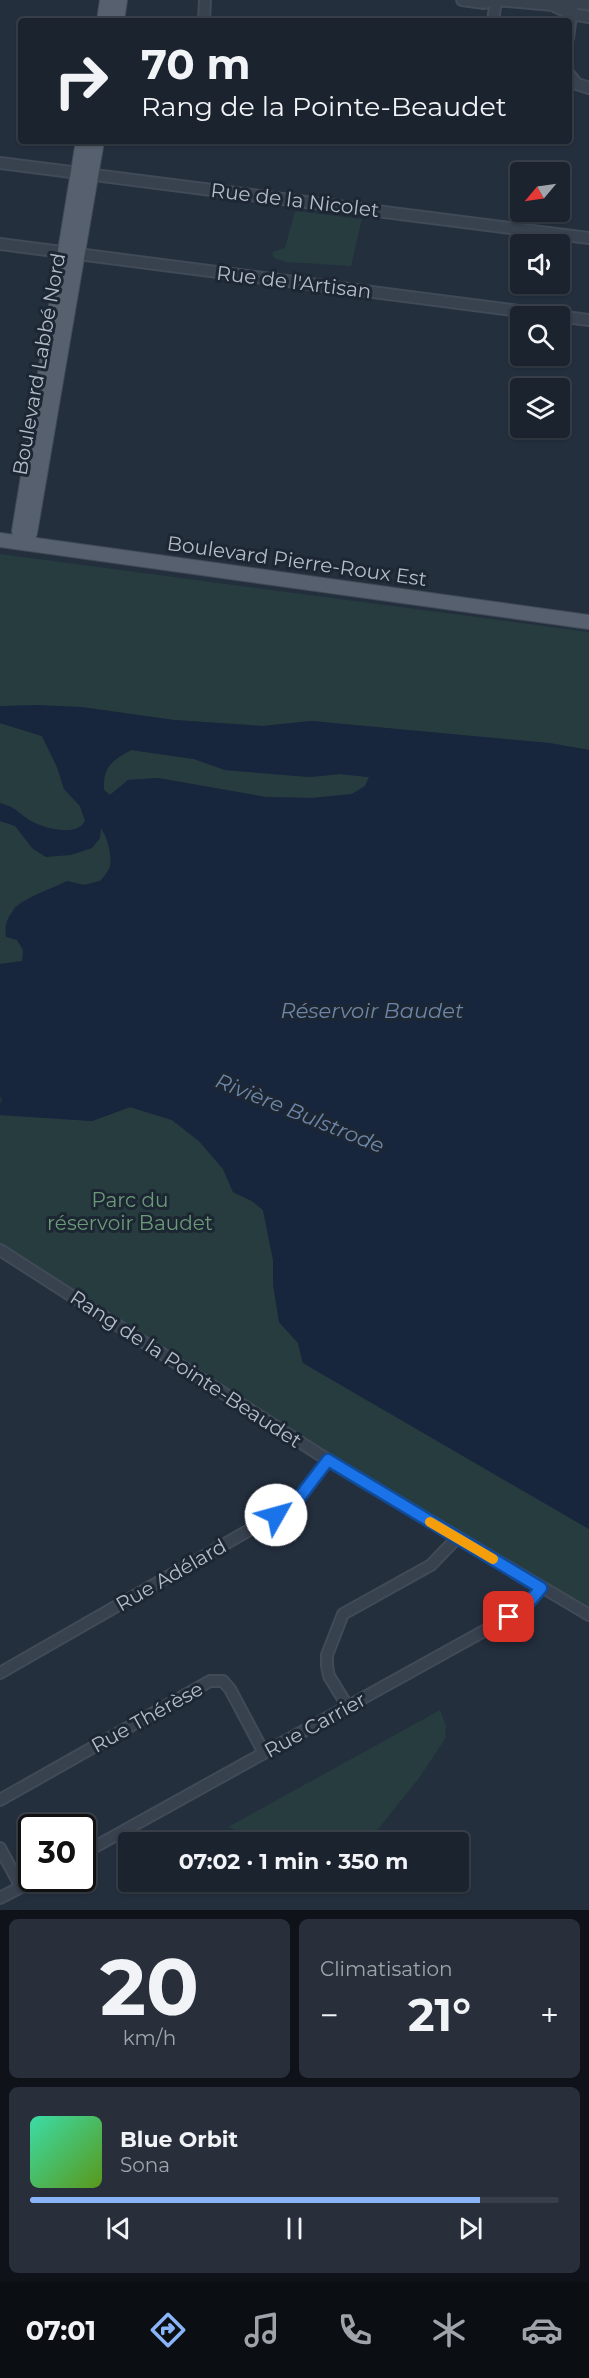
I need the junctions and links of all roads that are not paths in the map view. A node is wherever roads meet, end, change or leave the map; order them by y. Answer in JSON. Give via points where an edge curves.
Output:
{"nodes":[{"id":1,"x":107,"y":0,"type":"edge"},
{"id":2,"x":120,"y":0,"type":"edge"},
{"id":3,"x":205,"y":0,"type":"edge"},
{"id":4,"x":462,"y":0,"type":"edge"},
{"id":5,"x":496,"y":0,"type":"edge"},
{"id":6,"x":536,"y":2,"type":"edge"},
{"id":7,"x":573,"y":2,"type":"junction"},
{"id":8,"x":589,"y":4,"type":"edge"},
{"id":9,"x":553,"y":6,"type":"junction"},
{"id":10,"x":572,"y":14,"type":"junction"},
{"id":11,"x":589,"y":17,"type":"edge"},
{"id":12,"x":104,"y":18,"type":"edge"},
{"id":13,"x":117,"y":18,"type":"edge"},
{"id":14,"x":204,"y":18,"type":"edge"},
{"id":15,"x":494,"y":18,"type":"edge"},
{"id":16,"x":571,"y":18,"type":"edge"},
{"id":17,"x":572,"y":78,"type":"edge"},
{"id":18,"x":589,"y":88,"type":"edge"},
{"id":19,"x":83,"y":144,"type":"edge"},
{"id":20,"x":96,"y":144,"type":"edge"},
{"id":21,"x":0,"y":163,"type":"edge"},
{"id":22,"x":85,"y":173,"type":"junction"},
{"id":23,"x":589,"y":238,"type":"edge"},
{"id":24,"x":0,"y":244,"type":"edge"},
{"id":25,"x":71,"y":254,"type":"junction"},
{"id":26,"x":589,"y":320,"type":"edge"},
{"id":27,"x":0,"y":540,"type":"edge"},
{"id":28,"x":22,"y":543,"type":"junction"},
{"id":29,"x":589,"y":622,"type":"edge"},
{"id":30,"x":0,"y":1250,"type":"edge"},
{"id":31,"x":328,"y":1460,"type":"junction"},
{"id":32,"x":457,"y":1538,"type":"junction"},
{"id":33,"x":541,"y":1588,"type":"junction"},
{"id":34,"x":589,"y":1615,"type":"edge"},
{"id":35,"x":0,"y":1673,"type":"edge"},
{"id":36,"x":348,"y":1707,"type":"junction"},
{"id":37,"x":264,"y":1753,"type":"junction"},
{"id":38,"x":0,"y":1800,"type":"edge"},
{"id":39,"x":96,"y":1846,"type":"edge"},
{"id":40,"x":0,"y":1848,"type":"edge"},
{"id":41,"x":18,"y":1881,"type":"edge"},
{"id":42,"x":18,"y":1889,"type":"edge"},
{"id":43,"x":0,"y":1898,"type":"edge"}],
"edges":[{"from":1,"to":12,"type":"main road"},
{"from":2,"to":13,"type":"main road"},
{"from":3,"to":14,"type":"street"},
{"from":4,"to":5,"type":"street"},
{"from":5,"to":6,"type":"street"},
{"from":5,"to":15,"type":"street"},
{"from":6,"to":9,"type":"street"},
{"from":7,"to":8,"type":"street"},
{"from":7,"to":9,"type":"street"},
{"from":7,"to":10,"type":"street"},
{"from":9,"to":10,"type":"street"},
{"from":10,"to":11,"type":"street"},
{"from":10,"to":16,"type":"street"},
{"from":17,"to":18,"type":"street"},
{"from":19,"to":22,"type":"main road","name":"Boulevard Labbé Nord"},
{"from":20,"to":22,"type":"main road","name":"Boulevard Labbé Nord"},
{"from":21,"to":22,"type":"street","name":"Rue de la Nicolet"},
{"from":22,"to":23,"type":"street","name":"Rue de la Nicolet"},
{"from":22,"to":25,"type":"main road","name":"Boulevard Labbé Nord"},
{"from":24,"to":25,"type":"street","name":"Rue de l'Artisan"},
{"from":25,"to":26,"type":"street","name":"Rue de l'Artisan"},
{"from":25,"to":28,"type":"main road","name":"Boulevard Labbé Nord","via":[[30,532]]},
{"from":27,"to":28,"type":"main road","name":"Boulevard Pierre-Roux Est"},
{"from":28,"to":29,"type":"main road","name":"Boulevard Pierre-Roux Est"},
{"from":30,"to":31,"type":"street","name":"Rang de la Pointe-Beaudet"},
{"from":31,"to":32,"type":"street","name":"Rang de la Pointe-Beaudet"},
{"from":31,"to":35,"type":"street","name":"Rue Adélard","via":[[299,1498],[279,1513]]},
{"from":32,"to":33,"type":"street","name":"Rang de la Pointe-Beaudet"},
{"from":32,"to":36,"type":"street","via":[[430,1565],[343,1614],[327,1655],[327,1666]]},
{"from":33,"to":34,"type":"street","name":"Rang de la Pointe-Beaudet"},
{"from":33,"to":36,"type":"street","name":"Rue Carrier","via":[[518,1612]]},
{"from":36,"to":37,"type":"street","name":"Rue Carrier"},
{"from":37,"to":38,"type":"street","name":"Rue Thérèse","via":[[230,1689],[223,1681],[210,1681]]},
{"from":37,"to":39,"type":"street","name":"Rue Carrier"},
{"from":40,"to":41,"type":"street"},
{"from":42,"to":43,"type":"street"}]}
